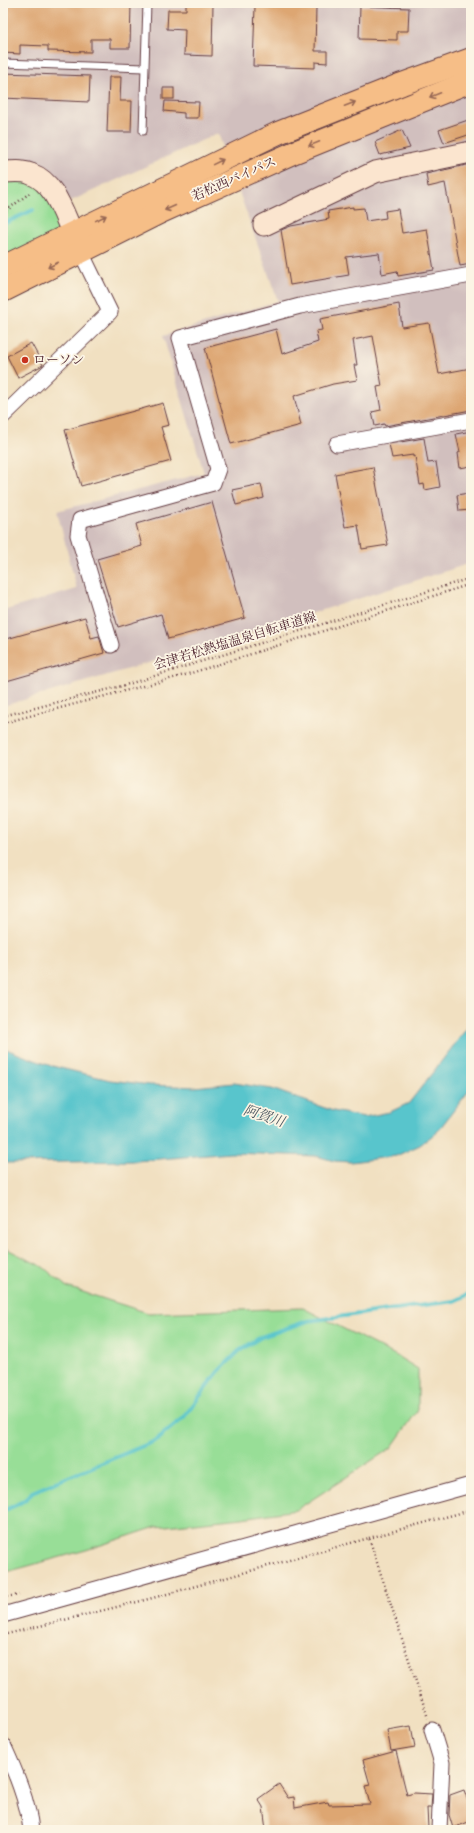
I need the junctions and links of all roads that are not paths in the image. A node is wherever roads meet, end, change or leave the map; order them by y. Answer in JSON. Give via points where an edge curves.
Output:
{"nodes":[{"id":1,"x":147,"y":3,"type":"edge"},
{"id":2,"x":471,"y":60,"type":"edge"},
{"id":3,"x":3,"y":64,"type":"edge"},
{"id":4,"x":144,"y":68,"type":"junction"},
{"id":5,"x":471,"y":81,"type":"edge"},
{"id":6,"x":143,"y":131,"type":"dead end"},
{"id":7,"x":471,"y":152,"type":"edge"},
{"id":8,"x":3,"y":172,"type":"edge"},
{"id":9,"x":264,"y":225,"type":"dead end"},
{"id":10,"x":76,"y":242,"type":"junction"},
{"id":11,"x":3,"y":267,"type":"edge"},
{"id":12,"x":471,"y":275,"type":"edge"},
{"id":13,"x":3,"y":291,"type":"edge"},
{"id":14,"x":3,"y":416,"type":"edge"},
{"id":15,"x":471,"y":420,"type":"edge"},
{"id":16,"x":337,"y":444,"type":"dead end"},
{"id":17,"x":111,"y":645,"type":"dead end"},
{"id":18,"x":471,"y":1485,"type":"edge"},
{"id":19,"x":3,"y":1615,"type":"edge"},
{"id":20,"x":432,"y":1730,"type":"road end"},
{"id":21,"x":3,"y":1745,"type":"edge"},
{"id":22,"x":31,"y":1830,"type":"edge"},
{"id":23,"x":439,"y":1830,"type":"edge"}],
"edges":[{"from":1,"to":4,"type":"lane"},
{"from":10,"to":2,"type":"highway","name":"若松西バイパス","one_way":true,"via":[[278,133]]},
{"from":3,"to":4,"type":"lane"},
{"from":4,"to":6,"type":"lane"},
{"from":5,"to":10,"type":"highway","name":"若松西バイパス","one_way":true,"via":[[295,152],[161,212]]},
{"from":7,"to":9,"type":"street","via":[[375,172]]},
{"from":8,"to":10,"type":"street","via":[[30,173],[44,181],[58,201]]},
{"from":10,"to":11,"type":"highway","name":"若松西バイパス"},
{"from":10,"to":13,"type":"highway","name":"若松西バイパス","one_way":true},
{"from":10,"to":14,"type":"street","via":[[110,312]]},
{"from":12,"to":17,"type":"street","via":[[300,306],[180,338],[218,469],[213,483],[80,520],[78,535]]},
{"from":15,"to":16,"type":"street"},
{"from":18,"to":19,"type":"street"},
{"from":20,"to":23,"type":"street","via":[[442,1763]]},
{"from":21,"to":22,"type":"street","via":[[16,1774]]}]}
